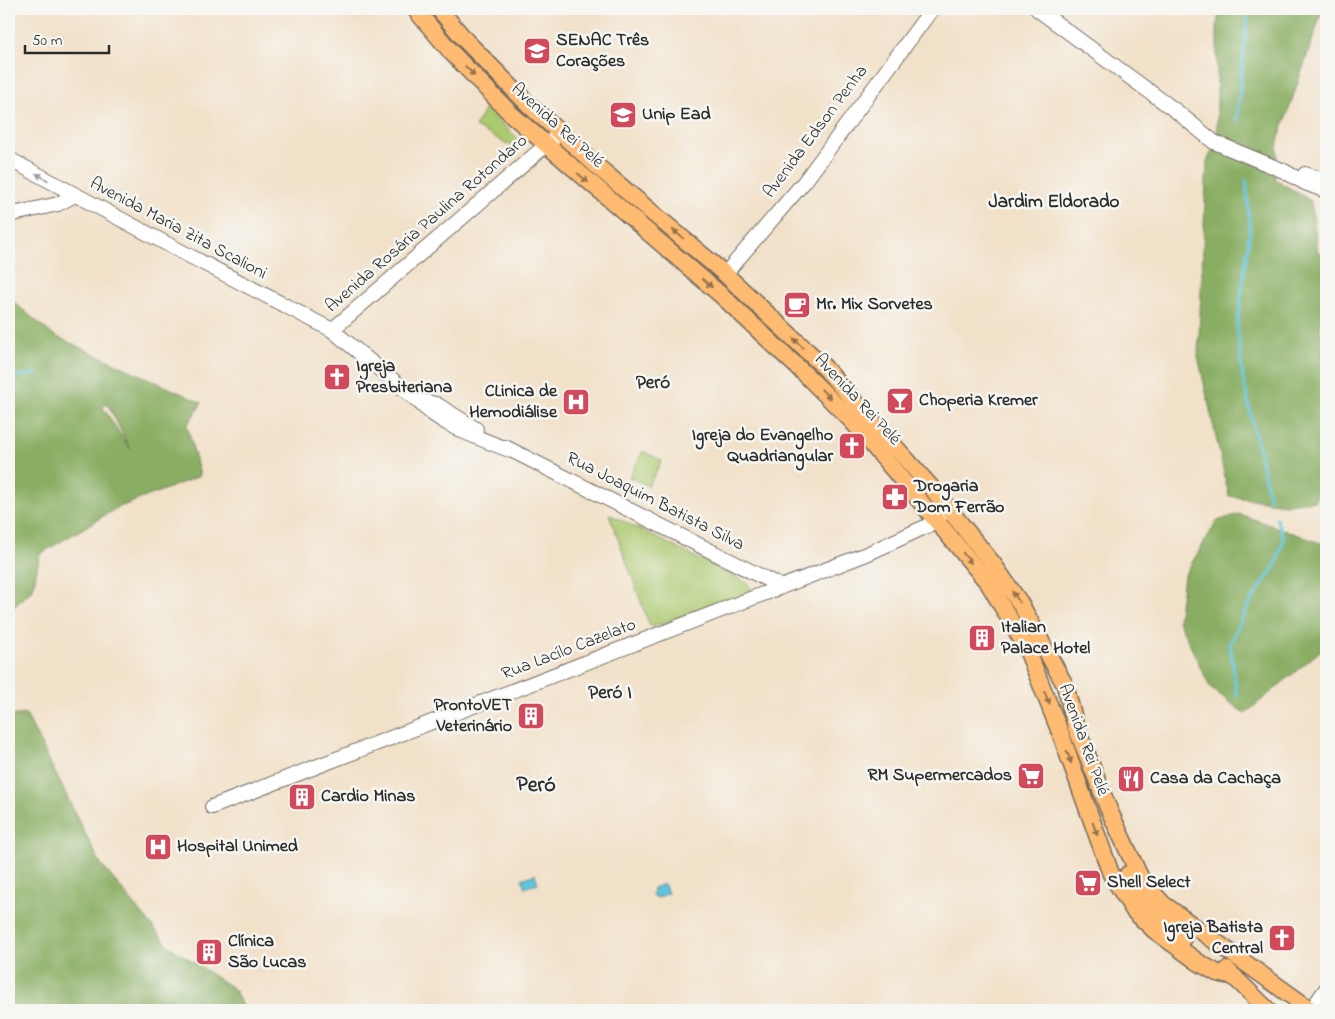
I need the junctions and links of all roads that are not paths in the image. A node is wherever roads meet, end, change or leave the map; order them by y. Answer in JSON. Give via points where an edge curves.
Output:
{"nodes":[{"id":1,"x":415,"y":9,"type":"edge"},
{"id":2,"x":439,"y":9,"type":"edge"},
{"id":3,"x":932,"y":9,"type":"edge"},
{"id":4,"x":1036,"y":9,"type":"edge"},
{"id":5,"x":466,"y":41,"type":"junction"},
{"id":6,"x":452,"y":53,"type":"junction"},
{"id":7,"x":560,"y":133,"type":"junction"},
{"id":8,"x":546,"y":146,"type":"junction"},
{"id":9,"x":9,"y":159,"type":"edge"},
{"id":10,"x":1284,"y":171,"type":"junction"},
{"id":11,"x":1326,"y":181,"type":"edge"},
{"id":12,"x":1326,"y":191,"type":"edge"},
{"id":13,"x":75,"y":196,"type":"junction"},
{"id":14,"x":9,"y":215,"type":"edge"},
{"id":15,"x":725,"y":274,"type":"junction"},
{"id":16,"x":332,"y":330,"type":"junction"},
{"id":17,"x":942,"y":514,"type":"junction"},
{"id":18,"x":782,"y":587,"type":"junction"},
{"id":19,"x":212,"y":807,"type":"dead end"},
{"id":20,"x":1109,"y":810,"type":"junction"},
{"id":21,"x":1138,"y":916,"type":"junction"},
{"id":22,"x":1167,"y":927,"type":"junction"},
{"id":23,"x":1227,"y":948,"type":"junction"},
{"id":24,"x":1235,"y":977,"type":"junction"},
{"id":25,"x":1326,"y":989,"type":"edge"},
{"id":26,"x":1268,"y":1010,"type":"edge"},
{"id":27,"x":1311,"y":1010,"type":"edge"}],
"edges":[{"from":1,"to":6,"type":"main road","name":"Avenida Rei Pelé"},
{"from":2,"to":5,"type":"main road","name":"Avenida Rei Pelé"},
{"from":3,"to":15,"type":"street","name":"Avenida Edson Penha","via":[[811,173]]},
{"from":4,"to":10,"type":"street","via":[[1214,142]]},
{"from":5,"to":6,"type":"main road"},
{"from":5,"to":7,"type":"main road","name":"Avenida Rei Pelé"},
{"from":6,"to":8,"type":"main road","name":"Avenida Rei Pelé","one_way":true},
{"from":7,"to":8,"type":"street","name":"Avenida Rosária Paulina Rotondaro"},
{"from":15,"to":7,"type":"main road","name":"Avenida Rei Pelé","one_way":true},
{"from":8,"to":16,"type":"street","name":"Avenida Rosária Paulina Rotondaro"},
{"from":8,"to":17,"type":"main road","name":"Avenida Rei Pelé","one_way":true,"via":[[721,295],[806,375]]},
{"from":13,"to":9,"type":"street","name":"Avenida Maria Zita Scalioni","one_way":true},
{"from":10,"to":11,"type":"street","via":[[1308,174]]},
{"from":10,"to":12,"type":"street"},
{"from":13,"to":14,"type":"street","via":[[58,204]]},
{"from":13,"to":16,"type":"street","name":"Avenida Maria Zita Scalioni"},
{"from":17,"to":15,"type":"main road","name":"Avenida Rei Pelé","one_way":true,"via":[[930,486],[824,367]]},
{"from":16,"to":18,"type":"street","name":"Rua Joaquim Batista Silva","via":[[428,412],[452,426],[512,451]]},
{"from":17,"to":18,"type":"street","name":"Rua Lacílo Cazelato","via":[[869,553]]},
{"from":20,"to":17,"type":"main road","name":"Avenida Rei Pelé","one_way":true,"via":[[1076,727],[1065,686],[1020,603],[994,565]]},
{"from":17,"to":21,"type":"main road","name":"Avenida Rei Pelé","one_way":true,"via":[[1026,647],[1111,874]]},
{"from":18,"to":19,"type":"street","name":"Rua Lacílo Cazelato"},
{"from":20,"to":22,"type":"main road","via":[[1130,879],[1142,901]]},
{"from":20,"to":23,"type":"main road","via":[[1142,881],[1163,904]]},
{"from":21,"to":22,"type":"main road"},
{"from":21,"to":24,"type":"main road","name":"Avenida Rei Pelé","via":[[1198,962],[1217,973]]},
{"from":22,"to":23,"type":"main road"},
{"from":22,"to":24,"type":"main road"},
{"from":23,"to":27,"type":"main road"},
{"from":24,"to":26,"type":"main road"},
{"from":25,"to":27,"type":"street"}]}
